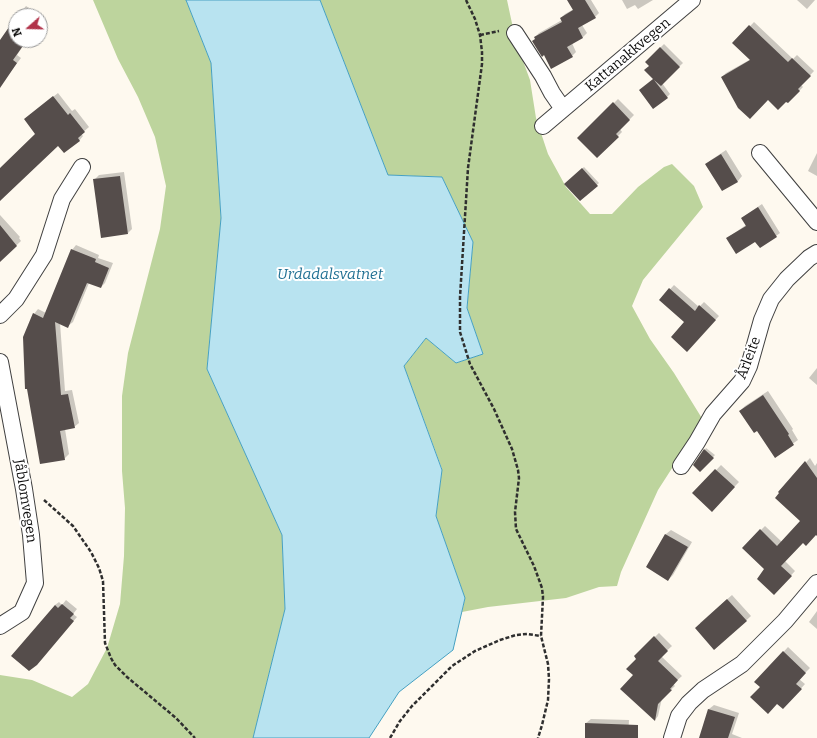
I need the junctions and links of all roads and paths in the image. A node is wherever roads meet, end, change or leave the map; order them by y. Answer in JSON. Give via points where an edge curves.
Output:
{"nodes":[{"id":1,"x":466,"y":0,"type":"edge"},
{"id":2,"x":692,"y":0,"type":"edge"},
{"id":3,"x":515,"y":33,"type":"dead end"},
{"id":4,"x":563,"y":109,"type":"junction"},
{"id":5,"x":543,"y":126,"type":"dead end"},
{"id":6,"x":760,"y":153,"type":"dead end"},
{"id":7,"x":82,"y":167,"type":"dead end"},
{"id":8,"x":817,"y":222,"type":"edge"},
{"id":9,"x":817,"y":253,"type":"edge"},
{"id":10,"x":0,"y":315,"type":"edge"},
{"id":11,"x":0,"y":362,"type":"edge"},
{"id":12,"x":681,"y":466,"type":"dead end"},
{"id":13,"x":24,"y":489,"type":"junction"},
{"id":14,"x":817,"y":583,"type":"edge"},
{"id":15,"x":0,"y":626,"type":"edge"},
{"id":16,"x":541,"y":636,"type":"junction"},
{"id":17,"x":195,"y":738,"type":"edge"},
{"id":18,"x":390,"y":738,"type":"edge"},
{"id":19,"x":538,"y":738,"type":"edge"},
{"id":20,"x":672,"y":738,"type":"edge"}],
"edges":[{"from":1,"to":16,"type":"path","via":[[480,35],[482,64],[468,168],[460,332],[470,364],[505,432],[518,470],[515,523],[542,588]]},
{"from":2,"to":4,"type":"street","name":"Kattanakkvegen"},
{"from":3,"to":4,"type":"street"},
{"from":4,"to":5,"type":"street","name":"Kattanakkvegen"},
{"from":6,"to":8,"type":"street"},
{"from":7,"to":10,"type":"street","via":[[62,199],[44,255],[16,299]]},
{"from":9,"to":12,"type":"street","name":"Årleite","via":[[787,279],[771,299],[742,381],[712,414]]},
{"from":11,"to":13,"type":"street","name":"Jåblomvegen"},
{"from":13,"to":15,"type":"street","name":"Jåblomvegen","via":[[36,583],[22,612]]},
{"from":13,"to":17,"type":"path","via":[[47,502],[68,520],[91,552],[103,581],[105,643],[110,658],[127,677],[176,718]]},
{"from":14,"to":20,"type":"street","via":[[785,621],[742,664],[703,690],[689,703],[680,716]]},
{"from":16,"to":18,"type":"path","via":[[516,635],[500,640],[475,651],[452,666],[412,706]]},
{"from":16,"to":19,"type":"path","via":[[549,680],[548,700]]}]}
